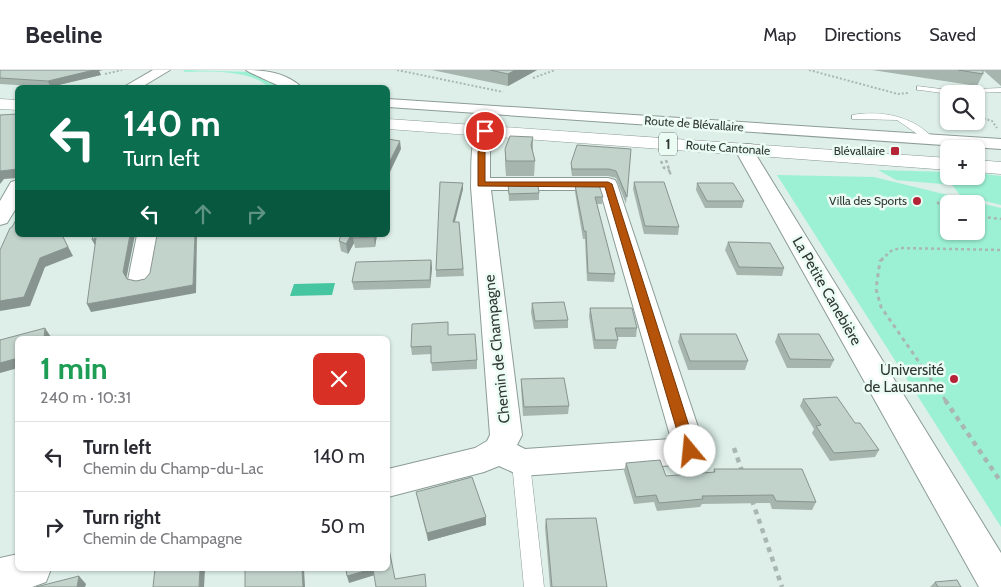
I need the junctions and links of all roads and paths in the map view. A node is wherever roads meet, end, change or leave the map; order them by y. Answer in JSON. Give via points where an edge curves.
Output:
{"nodes":[{"id":1,"x":122,"y":70,"type":"edge"},
{"id":2,"x":163,"y":70,"type":"edge"},
{"id":3,"x":253,"y":70,"type":"edge"},
{"id":4,"x":397,"y":70,"type":"edge"},
{"id":5,"x":555,"y":70,"type":"edge"},
{"id":6,"x":810,"y":70,"type":"edge"},
{"id":7,"x":105,"y":74,"type":"dead end"},
{"id":8,"x":533,"y":78,"type":"dead end"},
{"id":9,"x":135,"y":85,"type":"edge"},
{"id":10,"x":289,"y":85,"type":"edge"},
{"id":11,"x":920,"y":88,"type":"joint"},
{"id":12,"x":1001,"y":90,"type":"edge"},
{"id":13,"x":503,"y":92,"type":"edge"},
{"id":14,"x":0,"y":96,"type":"edge"},
{"id":15,"x":15,"y":96,"type":"edge"},
{"id":16,"x":390,"y":103,"type":"edge"},
{"id":17,"x":0,"y":104,"type":"edge"},
{"id":18,"x":15,"y":105,"type":"edge"},
{"id":19,"x":390,"y":116,"type":"edge"},
{"id":20,"x":855,"y":117,"type":"dead end"},
{"id":21,"x":985,"y":119,"type":"edge"},
{"id":22,"x":992,"y":121,"type":"dead end"},
{"id":23,"x":390,"y":124,"type":"edge"},
{"id":24,"x":485,"y":131,"type":"junction"},
{"id":25,"x":637,"y":132,"type":"junction"},
{"id":26,"x":554,"y":136,"type":"junction"},
{"id":27,"x":929,"y":138,"type":"junction"},
{"id":28,"x":1001,"y":144,"type":"edge"},
{"id":29,"x":748,"y":149,"type":"junction"},
{"id":30,"x":940,"y":154,"type":"edge"},
{"id":31,"x":985,"y":158,"type":"edge"},
{"id":32,"x":1001,"y":159,"type":"edge"},
{"id":33,"x":940,"y":163,"type":"edge"},
{"id":34,"x":985,"y":167,"type":"edge"},
{"id":35,"x":1001,"y":168,"type":"edge"},
{"id":36,"x":481,"y":184,"type":"junction"},
{"id":37,"x":15,"y":192,"type":"edge"},
{"id":38,"x":985,"y":217,"type":"edge"},
{"id":39,"x":1001,"y":218,"type":"edge"},
{"id":40,"x":0,"y":219,"type":"edge"},
{"id":41,"x":148,"y":237,"type":"edge"},
{"id":42,"x":1001,"y":250,"type":"edge"},
{"id":43,"x":140,"y":280,"type":"edge"},
{"id":44,"x":734,"y":448,"type":"dead end"},
{"id":45,"x":498,"y":450,"type":"junction"},
{"id":46,"x":521,"y":463,"type":"junction"},
{"id":47,"x":744,"y":476,"type":"edge"},
{"id":48,"x":390,"y":482,"type":"edge"},
{"id":49,"x":1001,"y":482,"type":"edge"},
{"id":50,"x":750,"y":494,"type":"edge"},
{"id":51,"x":23,"y":571,"type":"edge"},
{"id":52,"x":0,"y":576,"type":"edge"},
{"id":53,"x":534,"y":587,"type":"edge"},
{"id":54,"x":782,"y":587,"type":"edge"},
{"id":55,"x":1000,"y":587,"type":"edge"}],
"edges":[{"from":1,"to":7,"type":"path"},
{"from":2,"to":9,"type":"street"},
{"from":3,"to":10,"type":"street"},
{"from":4,"to":13,"type":"path"},
{"from":5,"to":8,"type":"path"},
{"from":6,"to":11,"type":"path","via":[[898,94],[916,92]]},
{"from":11,"to":12,"type":"lane","via":[[949,92]]},
{"from":14,"to":15,"type":"main road"},
{"from":16,"to":27,"type":"street","name":"Route de Blévallaire"},
{"from":17,"to":18,"type":"main road"},
{"from":19,"to":25,"type":"main road","via":[[601,130],[626,124],[636,127]]},
{"from":20,"to":27,"type":"lane","via":[[898,118]]},
{"from":21,"to":22,"type":"path"},
{"from":23,"to":24,"type":"main road","name":"Route Cantonale","number":"1"},
{"from":24,"to":26,"type":"main road","name":"Route Cantonale","number":"1"},
{"from":24,"to":36,"type":"street","name":"Chemin de Champagne"},
{"from":25,"to":26,"type":"main road","via":[[628,138]]},
{"from":25,"to":30,"type":"main road","name":"Route Cantonale","number":"1"},
{"from":26,"to":29,"type":"main road","name":"Route Cantonale","number":"1"},
{"from":27,"to":28,"type":"street","name":"Route de Blévallaire"},
{"from":29,"to":33,"type":"main road","name":"Route Cantonale","number":"1"},
{"from":29,"to":55,"type":"street","name":"La Petite Canebière","via":[[747,155]]},
{"from":31,"to":32,"type":"main road"},
{"from":34,"to":35,"type":"main road"},
{"from":36,"to":45,"type":"street","name":"Chemin de Champagne","via":[[506,435]]},
{"from":36,"to":46,"type":"street","via":[[608,184],[690,451]]},
{"from":37,"to":40,"type":"street"},
{"from":38,"to":39,"type":"path"},
{"from":41,"to":43,"type":"street"},
{"from":42,"to":49,"type":"path","via":[[915,248],[891,251],[880,261],[876,290],[881,307]]},
{"from":44,"to":47,"type":"path"},
{"from":45,"to":46,"type":"street"},
{"from":45,"to":48,"type":"street","via":[[484,459]]},
{"from":46,"to":53,"type":"lane"},
{"from":50,"to":54,"type":"path"},
{"from":51,"to":52,"type":"street"}]}
